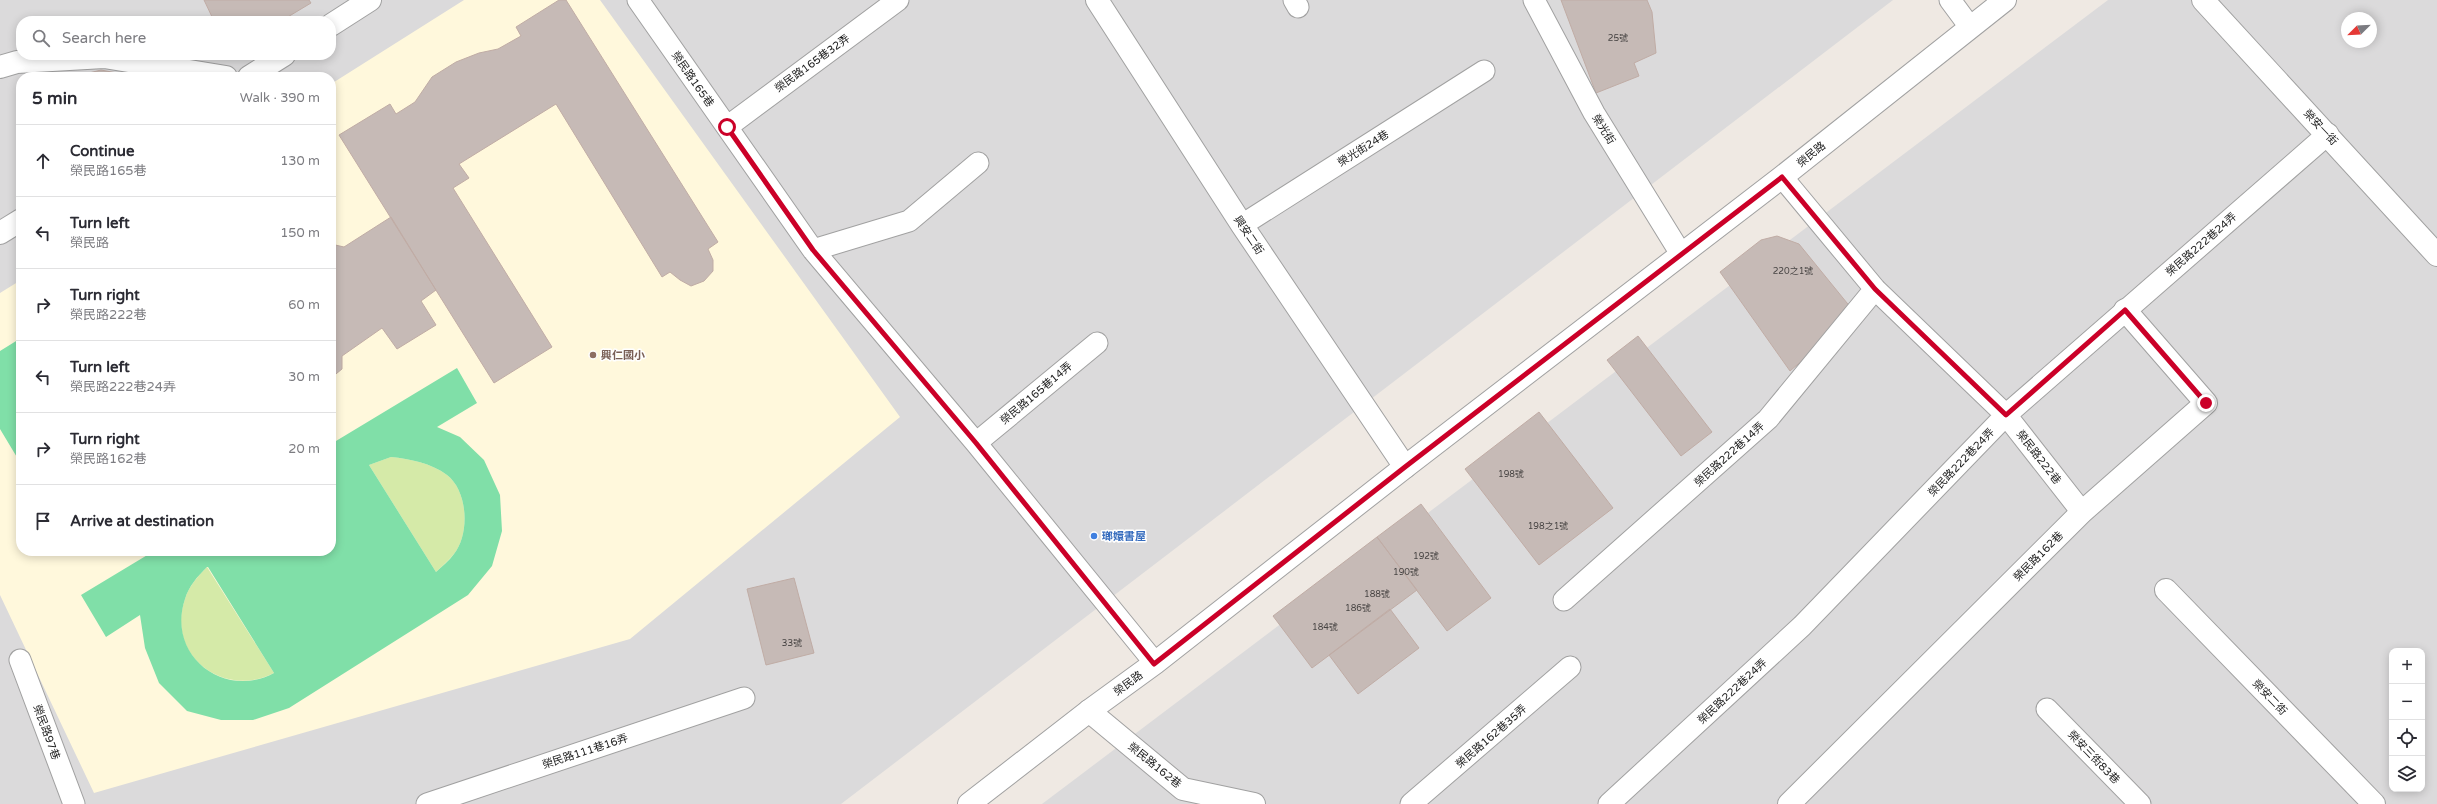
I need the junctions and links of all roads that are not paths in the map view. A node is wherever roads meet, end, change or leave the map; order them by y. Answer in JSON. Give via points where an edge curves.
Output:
{"nodes":[{"id":1,"x":370,"y":0,"type":"edge"},
{"id":2,"x":638,"y":0,"type":"edge"},
{"id":3,"x":898,"y":0,"type":"edge"},
{"id":4,"x":1097,"y":0,"type":"edge"},
{"id":5,"x":1534,"y":0,"type":"edge"},
{"id":6,"x":1950,"y":0,"type":"edge"},
{"id":7,"x":2005,"y":0,"type":"edge"},
{"id":8,"x":2203,"y":0,"type":"edge"},
{"id":9,"x":336,"y":22,"type":"edge"},
{"id":10,"x":1970,"y":27,"type":"junction"},
{"id":11,"x":52,"y":60,"type":"edge"},
{"id":12,"x":122,"y":60,"type":"edge"},
{"id":13,"x":276,"y":60,"type":"edge"},
{"id":14,"x":0,"y":67,"type":"edge"},
{"id":15,"x":1484,"y":71,"type":"dead end"},
{"id":16,"x":196,"y":72,"type":"edge"},
{"id":17,"x":257,"y":72,"type":"edge"},
{"id":18,"x":727,"y":127,"type":"junction"},
{"id":19,"x":2328,"y":134,"type":"junction"},
{"id":20,"x":978,"y":163,"type":"dead end"},
{"id":21,"x":1782,"y":177,"type":"junction"},
{"id":22,"x":16,"y":223,"type":"edge"},
{"id":23,"x":1242,"y":225,"type":"junction"},
{"id":24,"x":0,"y":233,"type":"edge"},
{"id":25,"x":813,"y":250,"type":"junction"},
{"id":26,"x":1681,"y":254,"type":"junction"},
{"id":27,"x":2437,"y":255,"type":"edge"},
{"id":28,"x":1875,"y":289,"type":"junction"},
{"id":29,"x":2125,"y":310,"type":"junction"},
{"id":30,"x":1097,"y":343,"type":"dead end"},
{"id":31,"x":2006,"y":415,"type":"junction"},
{"id":32,"x":976,"y":443,"type":"junction"},
{"id":33,"x":1405,"y":467,"type":"junction"},
{"id":34,"x":2082,"y":512,"type":"junction"},
{"id":35,"x":2166,"y":590,"type":"dead end"},
{"id":36,"x":1564,"y":600,"type":"dead end"},
{"id":37,"x":20,"y":660,"type":"dead end"},
{"id":38,"x":1154,"y":664,"type":"junction"},
{"id":39,"x":1570,"y":667,"type":"dead end"},
{"id":40,"x":744,"y":698,"type":"dead end"},
{"id":41,"x":2047,"y":709,"type":"dead end"},
{"id":42,"x":1088,"y":711,"type":"junction"},
{"id":43,"x":74,"y":804,"type":"edge"},
{"id":44,"x":427,"y":804,"type":"edge"},
{"id":45,"x":970,"y":804,"type":"edge"},
{"id":46,"x":1254,"y":804,"type":"edge"},
{"id":47,"x":1411,"y":804,"type":"edge"},
{"id":48,"x":1609,"y":804,"type":"edge"},
{"id":49,"x":1789,"y":804,"type":"edge"},
{"id":50,"x":2140,"y":804,"type":"edge"},
{"id":51,"x":2374,"y":804,"type":"edge"}],
"edges":[{"from":1,"to":9,"type":"street"},
{"from":2,"to":18,"type":"lane","name":"榮民路165巷"},
{"from":3,"to":18,"type":"lane","name":"榮民路165巷32弄"},
{"from":4,"to":23,"type":"street","name":"興安二街"},
{"from":5,"to":26,"type":"lane","name":"榮光街","via":[[1594,113]]},
{"from":6,"to":10,"type":"lane"},
{"from":7,"to":10,"type":"street","name":"榮民路"},
{"from":8,"to":19,"type":"street","name":"榮安一街"},
{"from":10,"to":21,"type":"street","name":"榮民路"},
{"from":11,"to":14,"type":"street","via":[[17,62]]},
{"from":12,"to":16,"type":"street"},
{"from":13,"to":17,"type":"street"},
{"from":15,"to":23,"type":"lane","name":"榮光街24巷"},
{"from":18,"to":25,"type":"lane","name":"榮民路165巷"},
{"from":19,"to":27,"type":"street","name":"榮安一街"},
{"from":19,"to":29,"type":"lane","name":"榮民路222巷24弄"},
{"from":20,"to":25,"type":"lane","via":[[909,221]]},
{"from":21,"to":26,"type":"street","name":"榮民路"},
{"from":21,"to":28,"type":"lane","name":"榮民路222巷"},
{"from":22,"to":24,"type":"street"},
{"from":23,"to":33,"type":"street","name":"興安二街"},
{"from":25,"to":32,"type":"lane","name":"榮民路165巷"},
{"from":26,"to":33,"type":"street","name":"榮民路"},
{"from":28,"to":31,"type":"lane","name":"榮民路222巷"},
{"from":28,"to":36,"type":"lane","name":"榮民路222巷14弄","via":[[1768,419]]},
{"from":29,"to":31,"type":"lane","name":"榮民路222巷24弄"},
{"from":29,"to":34,"type":"street","name":"榮民路162巷","via":[[2206,403]]},
{"from":30,"to":32,"type":"lane","name":"榮民路165巷14弄"},
{"from":31,"to":34,"type":"lane","name":"榮民路222巷"},
{"from":31,"to":48,"type":"lane","name":"榮民路222巷24弄","via":[[1802,626]]},
{"from":32,"to":38,"type":"lane","name":"榮民路165巷"},
{"from":33,"to":38,"type":"street","name":"榮民路"},
{"from":34,"to":49,"type":"street","name":"榮民路162巷"},
{"from":35,"to":51,"type":"street","name":"榮安二街"},
{"from":37,"to":43,"type":"lane","name":"榮民路97巷"},
{"from":38,"to":42,"type":"street","name":"榮民路"},
{"from":39,"to":47,"type":"lane","name":"榮民路162巷35弄"},
{"from":40,"to":44,"type":"lane","name":"榮民路111巷16弄"},
{"from":41,"to":50,"type":"lane","name":"榮安三街83巷"},
{"from":42,"to":45,"type":"street","name":"榮民路"},
{"from":42,"to":46,"type":"street","name":"榮民路162巷","via":[[1183,789]]}]}
